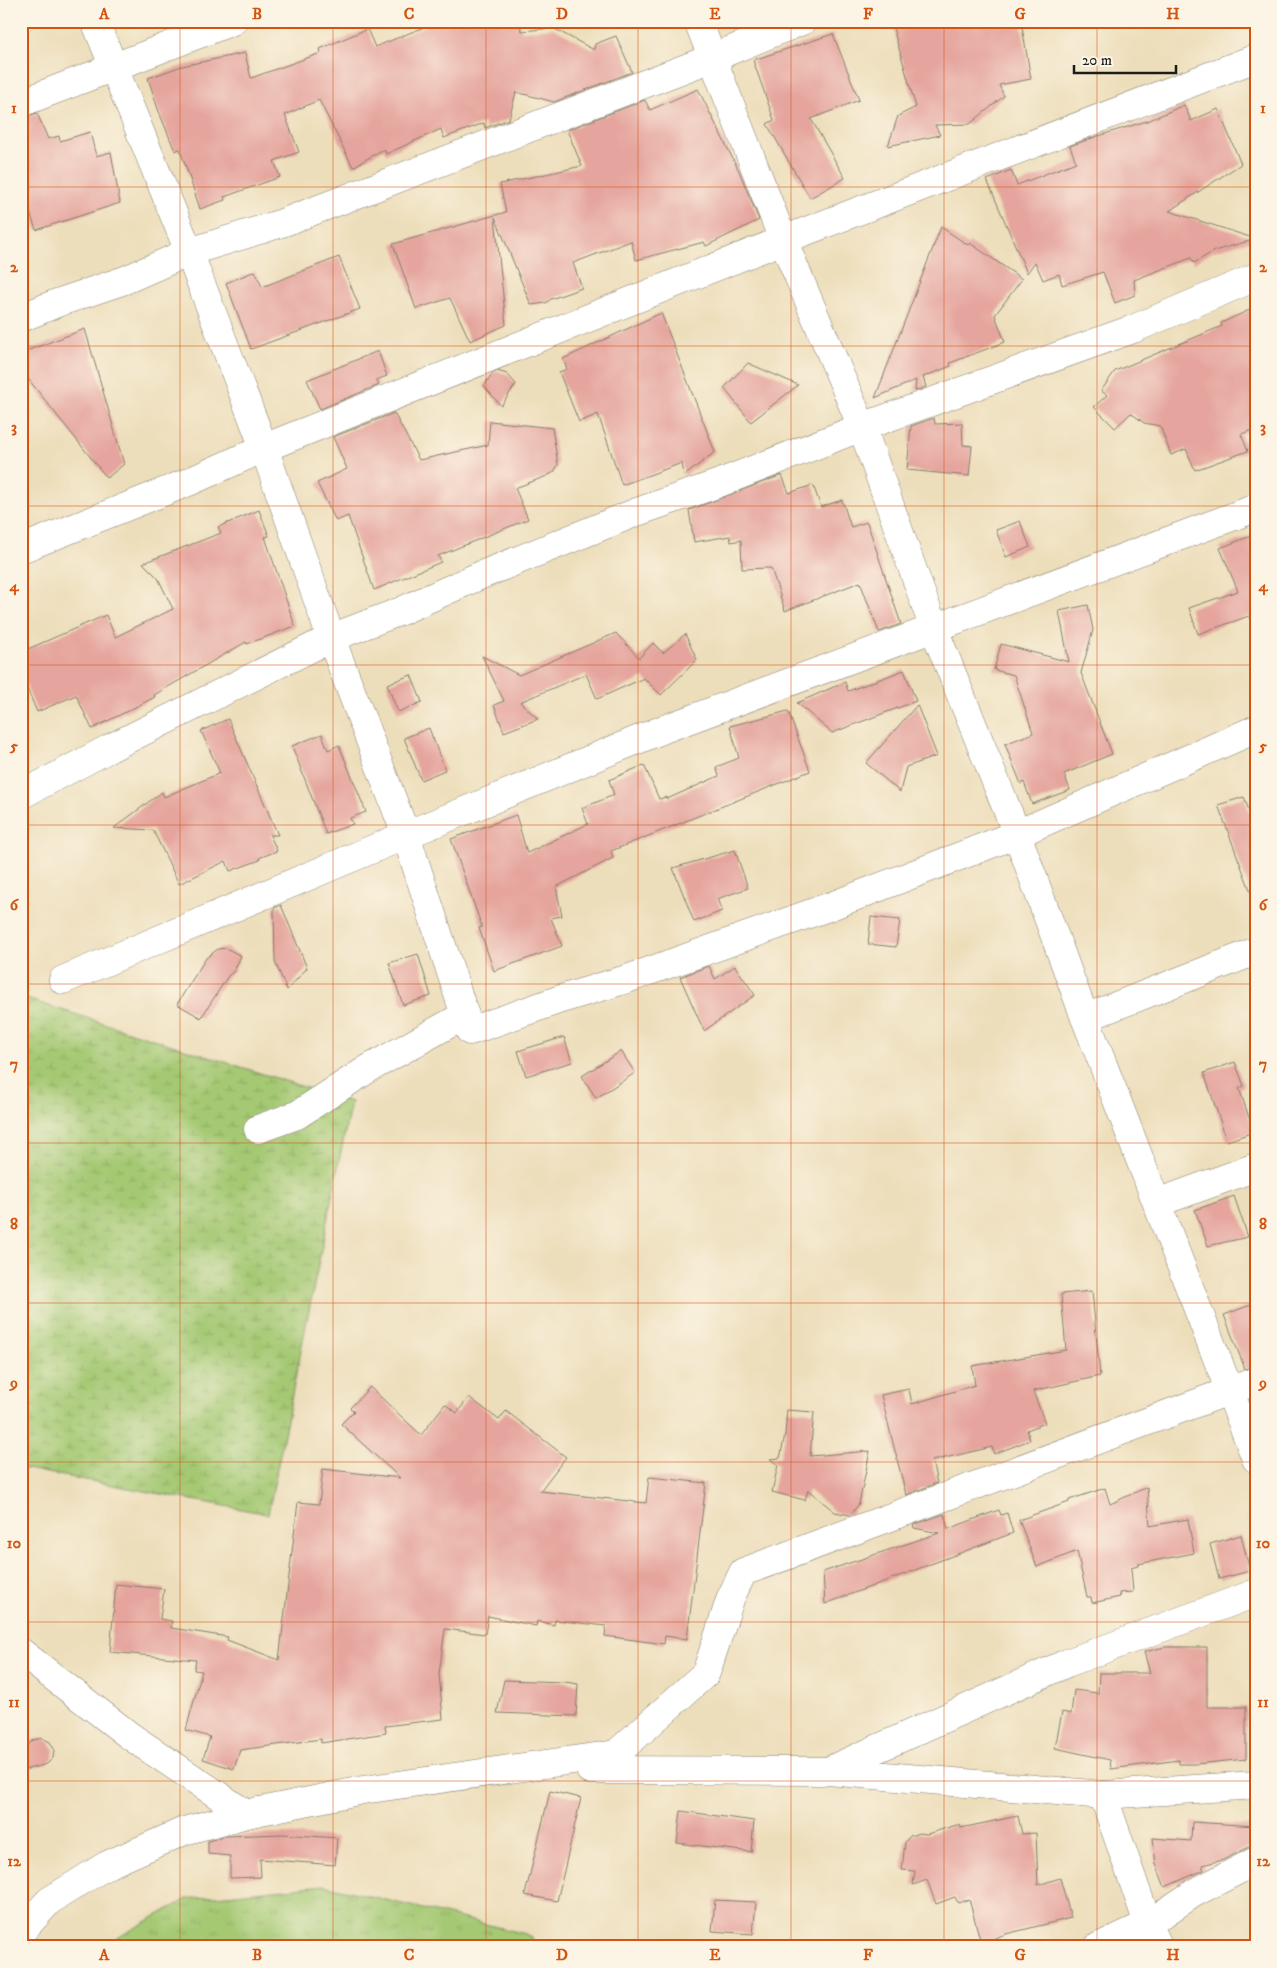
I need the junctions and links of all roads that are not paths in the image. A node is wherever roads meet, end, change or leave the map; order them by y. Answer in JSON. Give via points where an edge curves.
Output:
{"nodes":[{"id":1,"x":95,"y":21,"type":"edge"},
{"id":2,"x":233,"y":21,"type":"edge"},
{"id":3,"x":698,"y":21,"type":"edge"},
{"id":4,"x":802,"y":21,"type":"edge"},
{"id":5,"x":712,"y":58,"type":"junction"},
{"id":6,"x":1256,"y":58,"type":"edge"},
{"id":7,"x":115,"y":67,"type":"junction"},
{"id":8,"x":21,"y":104,"type":"edge"},
{"id":9,"x":783,"y":240,"type":"junction"},
{"id":10,"x":189,"y":252,"type":"junction"},
{"id":11,"x":1256,"y":277,"type":"edge"},
{"id":12,"x":21,"y":318,"type":"edge"},
{"id":13,"x":862,"y":427,"type":"junction"},
{"id":14,"x":264,"y":448,"type":"junction"},
{"id":15,"x":1256,"y":508,"type":"edge"},
{"id":16,"x":21,"y":549,"type":"edge"},
{"id":17,"x":934,"y":630,"type":"junction"},
{"id":18,"x":332,"y":638,"type":"junction"},
{"id":19,"x":1256,"y":729,"type":"edge"},
{"id":20,"x":21,"y":795,"type":"edge"},
{"id":21,"x":1017,"y":834,"type":"junction"},
{"id":22,"x":406,"y":835,"type":"junction"},
{"id":23,"x":1256,"y":952,"type":"edge"},
{"id":24,"x":63,"y":980,"type":"dead end"},
{"id":25,"x":465,"y":1015,"type":"junction"},
{"id":26,"x":1085,"y":1018,"type":"junction"},
{"id":27,"x":258,"y":1129,"type":"dead end"},
{"id":28,"x":1256,"y":1167,"type":"edge"},
{"id":29,"x":1157,"y":1203,"type":"junction"},
{"id":30,"x":1256,"y":1381,"type":"edge"},
{"id":31,"x":1228,"y":1392,"type":"junction"},
{"id":32,"x":1256,"y":1459,"type":"edge"},
{"id":33,"x":1256,"y":1593,"type":"edge"},
{"id":34,"x":21,"y":1652,"type":"edge"},
{"id":35,"x":828,"y":1771,"type":"junction"},
{"id":36,"x":1256,"y":1785,"type":"edge"},
{"id":37,"x":1103,"y":1795,"type":"junction"},
{"id":38,"x":246,"y":1814,"type":"junction"},
{"id":39,"x":1256,"y":1861,"type":"edge"},
{"id":40,"x":21,"y":1932,"type":"edge"},
{"id":41,"x":1153,"y":1936,"type":"edge"},
{"id":42,"x":1098,"y":1947,"type":"edge"}],
"edges":[{"from":1,"to":7,"type":"street"},
{"from":2,"to":7,"type":"street"},
{"from":3,"to":5,"type":"street"},
{"from":4,"to":5,"type":"street"},
{"from":5,"to":9,"type":"street"},
{"from":5,"to":10,"type":"street","via":[[282,223]]},
{"from":6,"to":9,"type":"street"},
{"from":7,"to":8,"type":"street"},
{"from":7,"to":10,"type":"street"},
{"from":9,"to":13,"type":"street"},
{"from":9,"to":14,"type":"street"},
{"from":10,"to":12,"type":"street","via":[[125,280]]},
{"from":10,"to":14,"type":"street"},
{"from":11,"to":13,"type":"street","via":[[1070,353]]},
{"from":13,"to":17,"type":"street"},
{"from":13,"to":18,"type":"street","via":[[638,512]]},
{"from":14,"to":16,"type":"street"},
{"from":14,"to":18,"type":"street"},
{"from":15,"to":17,"type":"street"},
{"from":17,"to":21,"type":"street"},
{"from":17,"to":22,"type":"street","via":[[664,729]]},
{"from":18,"to":20,"type":"street"},
{"from":18,"to":22,"type":"street"},
{"from":19,"to":21,"type":"street"},
{"from":21,"to":25,"type":"street","via":[[831,906],[470,1032]]},
{"from":21,"to":26,"type":"street"},
{"from":22,"to":24,"type":"street"},
{"from":22,"to":25,"type":"street"},
{"from":23,"to":26,"type":"street"},
{"from":25,"to":27,"type":"street","via":[[368,1069],[297,1115]]},
{"from":26,"to":29,"type":"street"},
{"from":28,"to":29,"type":"street"},
{"from":29,"to":31,"type":"street"},
{"from":30,"to":31,"type":"street"},
{"from":31,"to":32,"type":"street"},
{"from":31,"to":38,"type":"street","via":[[743,1572],[731,1597],[706,1673],[616,1754],[363,1790]]},
{"from":33,"to":35,"type":"street","via":[[1067,1663]]},
{"from":34,"to":38,"type":"street","via":[[130,1736]]},
{"from":35,"to":37,"type":"street"},
{"from":35,"to":38,"type":"street","via":[[495,1772],[404,1782]]},
{"from":36,"to":37,"type":"street"},
{"from":37,"to":41,"type":"street"},
{"from":38,"to":40,"type":"street","via":[[184,1831],[106,1865],[49,1901]]},
{"from":39,"to":41,"type":"street","via":[[1194,1893]]},
{"from":41,"to":42,"type":"street"}]}
